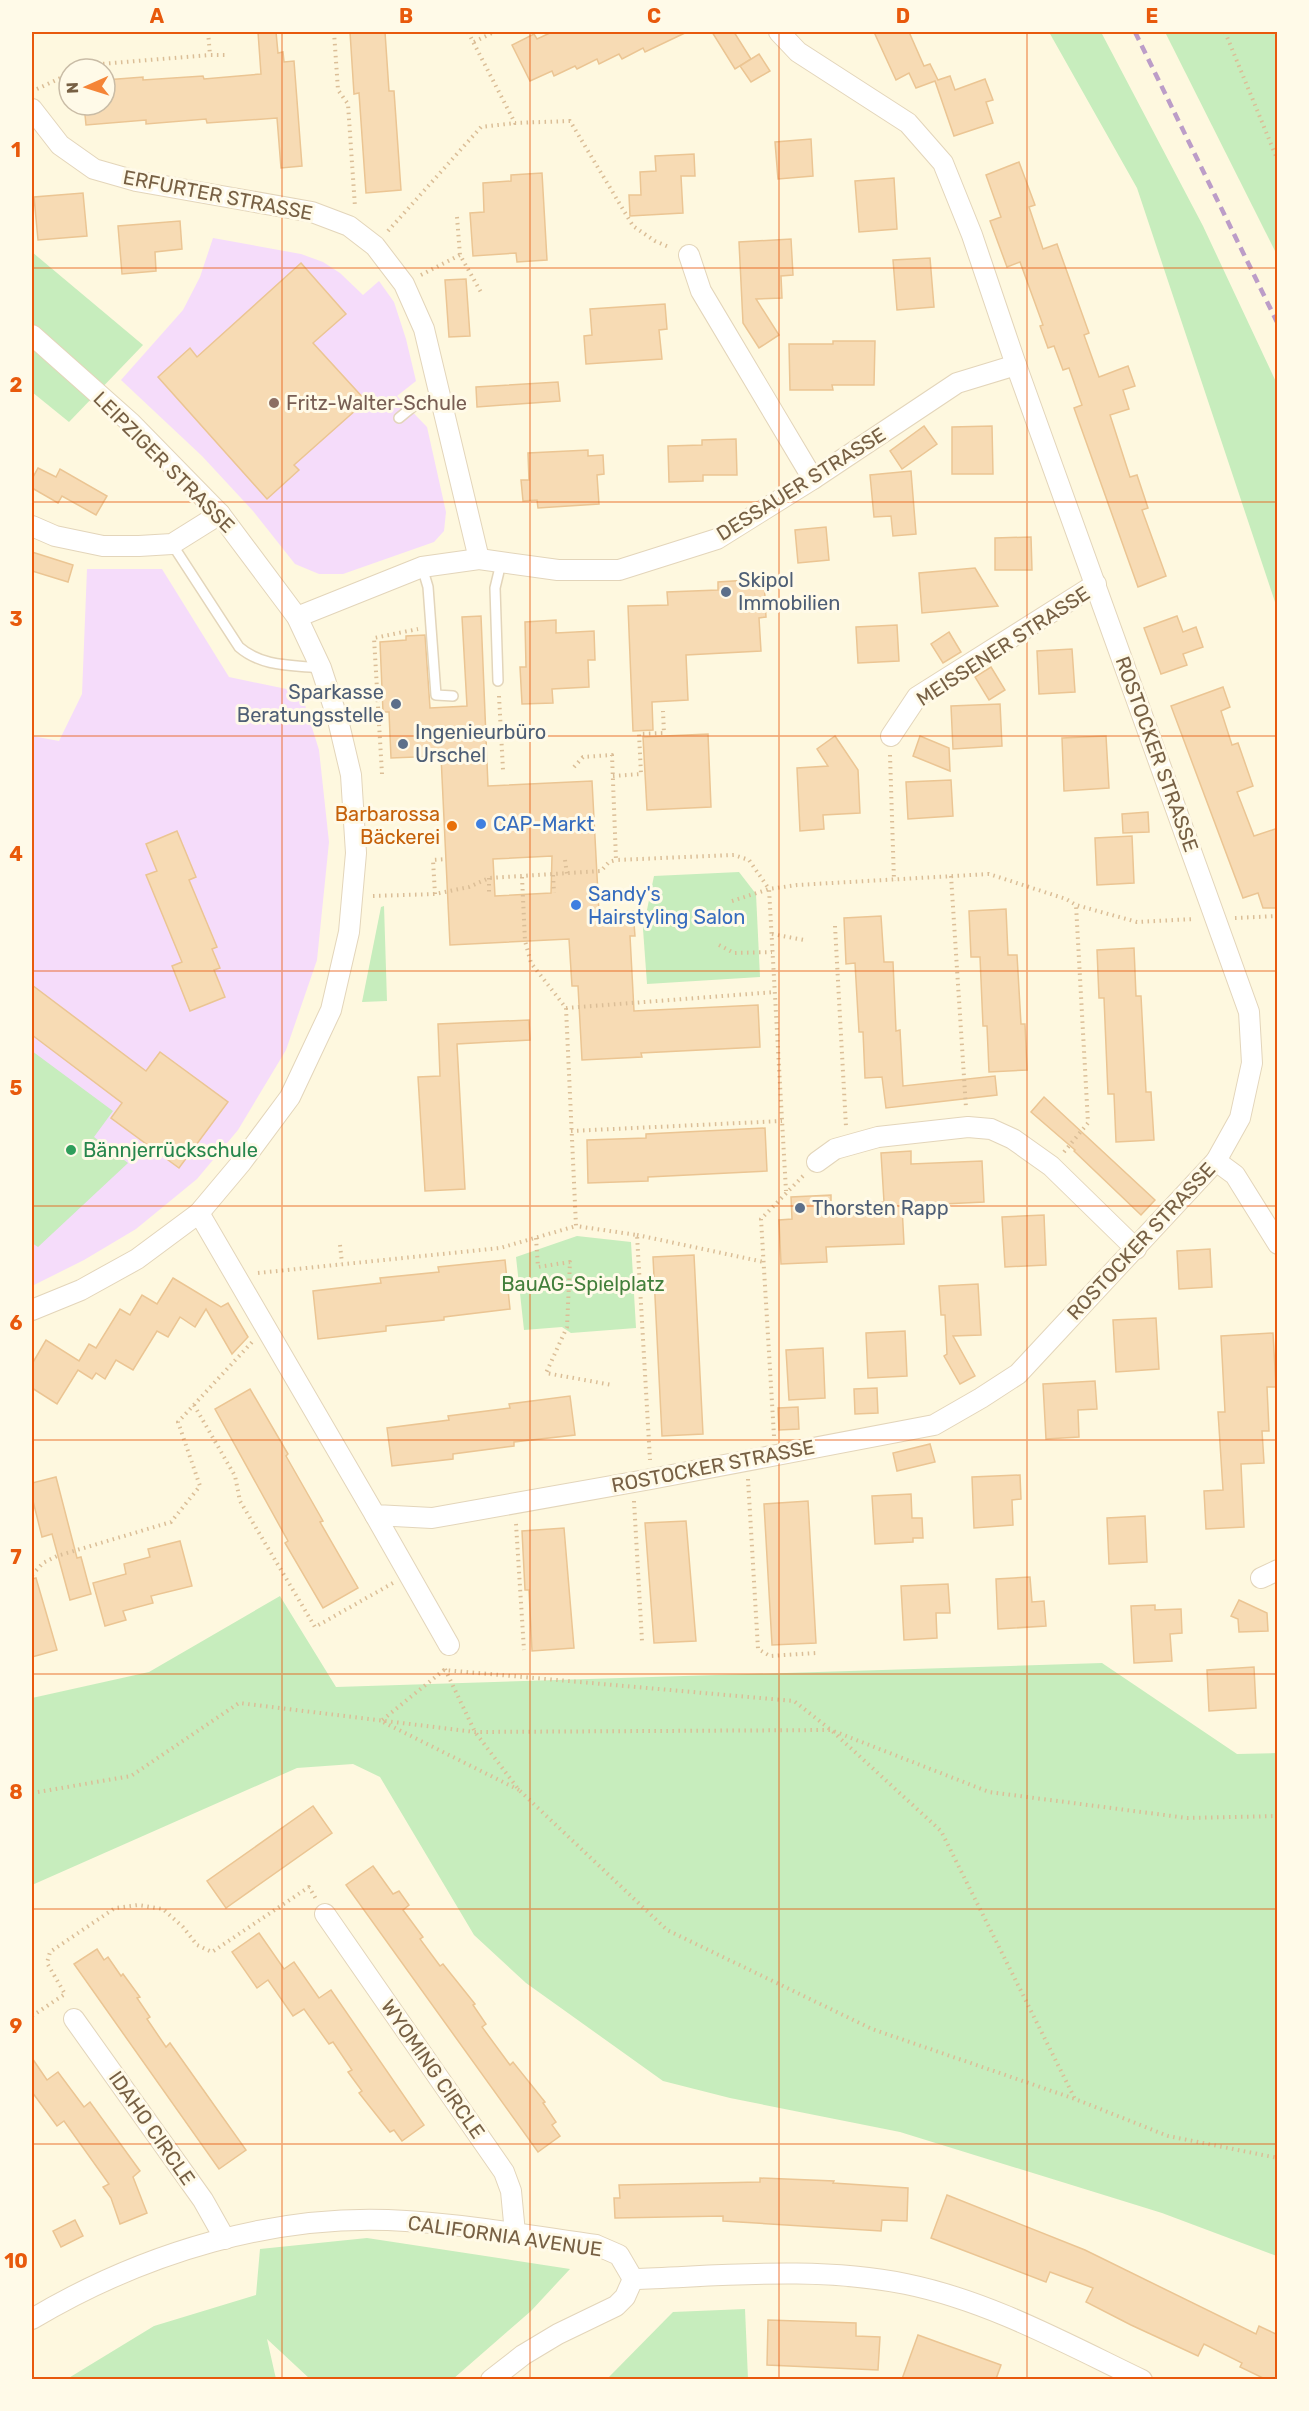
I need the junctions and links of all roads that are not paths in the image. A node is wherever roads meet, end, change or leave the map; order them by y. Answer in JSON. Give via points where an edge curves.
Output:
{"nodes":[{"id":1,"x":779,"y":32,"type":"edge"},
{"id":2,"x":32,"y":109,"type":"edge"},
{"id":3,"x":688,"y":255,"type":"road end"},
{"id":4,"x":32,"y":335,"type":"edge"},
{"id":5,"x":1016,"y":365,"type":"junction"},
{"id":6,"x":442,"y":400,"type":"junction"},
{"id":7,"x":399,"y":418,"type":"dead end"},
{"id":8,"x":813,"y":479,"type":"junction"},
{"id":9,"x":220,"y":514,"type":"junction"},
{"id":10,"x":32,"y":526,"type":"edge"},
{"id":11,"x":172,"y":544,"type":"junction"},
{"id":12,"x":479,"y":559,"type":"junction"},
{"id":13,"x":501,"y":563,"type":"junction"},
{"id":14,"x":422,"y":567,"type":"junction"},
{"id":15,"x":1096,"y":584,"type":"junction"},
{"id":16,"x":297,"y":617,"type":"junction"},
{"id":17,"x":321,"y":668,"type":"junction"},
{"id":18,"x":498,"y":681,"type":"road end"},
{"id":19,"x":453,"y":696,"type":"dead end"},
{"id":20,"x":891,"y":736,"type":"road end"},
{"id":21,"x":1216,"y":1161,"type":"junction"},
{"id":22,"x":817,"y":1162,"type":"dead end"},
{"id":23,"x":199,"y":1213,"type":"junction"},
{"id":24,"x":1278,"y":1244,"type":"edge"},
{"id":25,"x":1136,"y":1249,"type":"junction"},
{"id":26,"x":32,"y":1310,"type":"edge"},
{"id":27,"x":375,"y":1515,"type":"junction"},
{"id":28,"x":449,"y":1645,"type":"road end"},
{"id":29,"x":325,"y":1914,"type":"road end"},
{"id":30,"x":74,"y":2019,"type":"dead end"},
{"id":31,"x":515,"y":2233,"type":"junction"},
{"id":32,"x":225,"y":2239,"type":"junction"},
{"id":33,"x":633,"y":2279,"type":"junction"},
{"id":34,"x":32,"y":2319,"type":"edge"},
{"id":35,"x":491,"y":2379,"type":"edge"},
{"id":36,"x":1142,"y":2379,"type":"edge"}],
"edges":[{"from":1,"to":5,"type":"street","via":[[798,52],[908,123],[943,163]]},
{"from":2,"to":6,"type":"street","name":"ERFURTER STRASSE","via":[[60,145],[94,169],[136,181],[312,212],[350,226],[375,246],[404,284],[424,329]]},
{"from":3,"to":8,"type":"street","via":[[701,291]]},
{"from":4,"to":9,"type":"street","name":"LEIPZIGER STRASSE","via":[[131,423]]},
{"from":5,"to":8,"type":"street","name":"DESSAUER STRASSE","via":[[957,383]]},
{"from":5,"to":15,"type":"street","name":"ROSTOCKER STRASSE"},
{"from":6,"to":7,"type":"lane","via":[[416,404]]},
{"from":6,"to":12,"type":"street","name":"ERFURTER STRASSE"},
{"from":8,"to":13,"type":"street","name":"DESSAUER STRASSE","via":[[717,539],[619,570],[558,570]]},
{"from":9,"to":11,"type":"street"},
{"from":9,"to":16,"type":"street","name":"LEIPZIGER STRASSE"},
{"from":10,"to":11,"type":"street","via":[[55,536],[103,546]]},
{"from":11,"to":17,"type":"lane","via":[[239,647],[250,657],[262,662]]},
{"from":12,"to":13,"type":"street","name":"DESSAUER STRASSE"},
{"from":12,"to":14,"type":"street","name":"DESSAUER STRASSE"},
{"from":13,"to":18,"type":"lane","via":[[495,588]]},
{"from":14,"to":16,"type":"street","name":"DESSAUER STRASSE"},
{"from":14,"to":19,"type":"lane","via":[[428,587],[436,695]]},
{"from":15,"to":20,"type":"street","name":"MEISSENER STRASSE","via":[[917,698]]},
{"from":15,"to":21,"type":"street","name":"ROSTOCKER STRASSE","via":[[1249,1012],[1252,1063],[1240,1118]]},
{"from":16,"to":17,"type":"street","name":"LEIPZIGER STRASSE"},
{"from":17,"to":23,"type":"street","name":"LEIPZIGER STRASSE","via":[[351,775],[356,853],[349,933],[331,1010],[290,1097]]},
{"from":21,"to":24,"type":"street","via":[[1235,1175]]},
{"from":21,"to":25,"type":"street","name":"ROSTOCKER STRASSE"},
{"from":22,"to":25,"type":"street","via":[[835,1149],[878,1137],[968,1127],[991,1129],[1013,1139],[1051,1166]]},
{"from":23,"to":26,"type":"street","name":"LEIPZIGER STRASSE","via":[[137,1259],[81,1290]]},
{"from":23,"to":27,"type":"street"},
{"from":25,"to":27,"type":"street","name":"ROSTOCKER STRASSE","via":[[1018,1374],[934,1425],[432,1518]]},
{"from":27,"to":28,"type":"street"},
{"from":29,"to":31,"type":"street","name":"WYOMING CIRCLE","via":[[504,2172],[511,2191]]},
{"from":30,"to":32,"type":"street","name":"IDAHO CIRCLE","via":[[203,2200]]},
{"from":31,"to":32,"type":"street","name":"CALIFORNIA AVENUE","via":[[405,2221],[351,2220],[303,2224]]},
{"from":31,"to":33,"type":"street","name":"CALIFORNIA AVENUE","via":[[609,2249],[620,2255]]},
{"from":32,"to":34,"type":"street","name":"CALIFORNIA AVENUE","via":[[118,2274]]},
{"from":33,"to":35,"type":"street","via":[[616,2306],[558,2334]]},
{"from":33,"to":36,"type":"street","via":[[824,2274],[906,2284],[985,2307]]}]}
